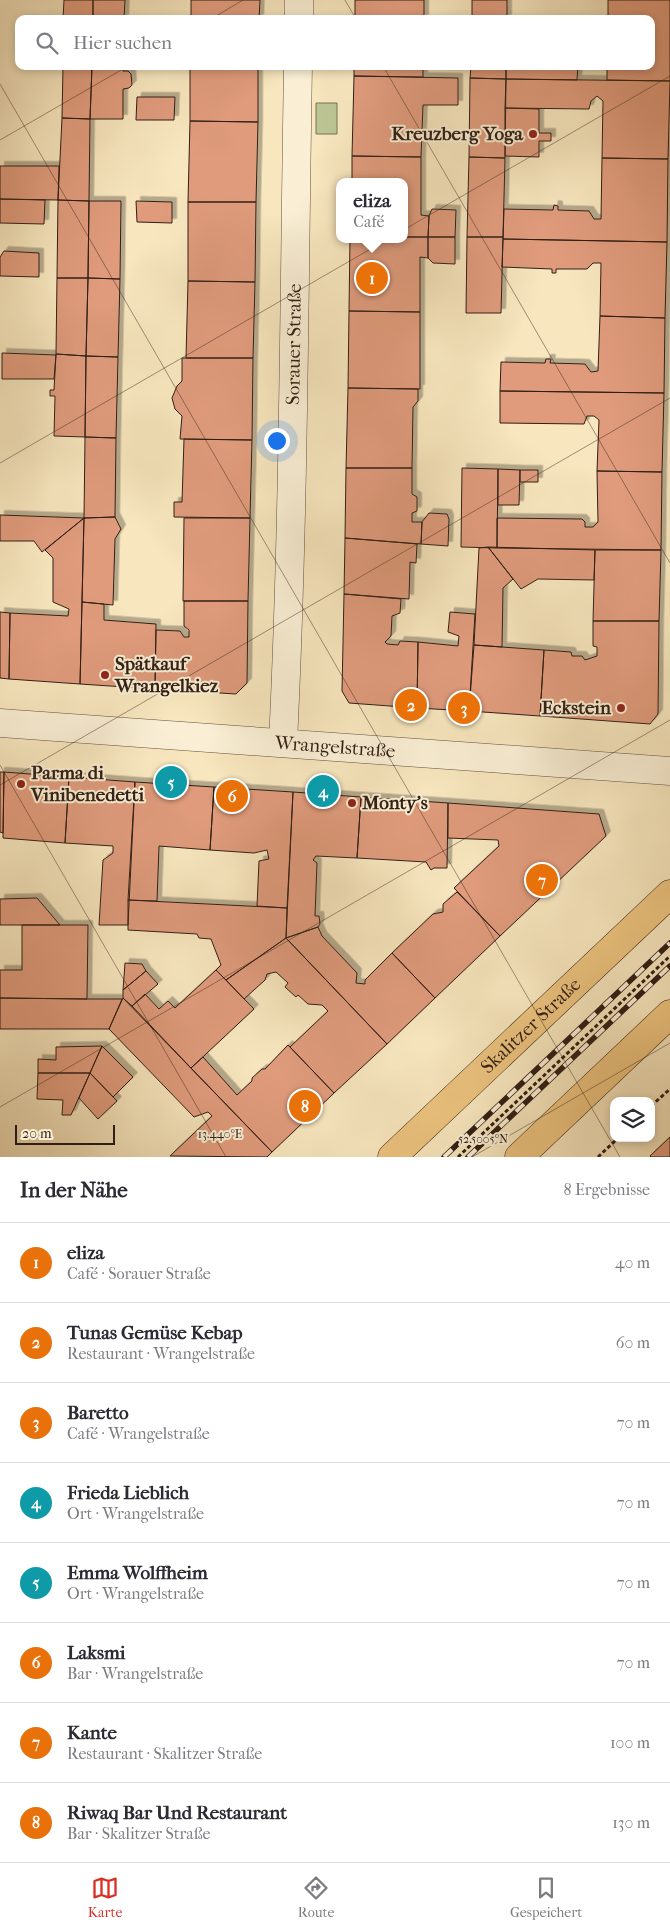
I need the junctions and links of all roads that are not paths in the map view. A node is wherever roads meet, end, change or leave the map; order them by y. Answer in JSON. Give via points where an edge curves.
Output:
{"nodes":[{"id":1,"x":299,"y":0,"type":"edge"},
{"id":2,"x":299,"y":15,"type":"edge"},
{"id":3,"x":298,"y":70,"type":"edge"},
{"id":4,"x":0,"y":723,"type":"edge"},
{"id":5,"x":284,"y":742,"type":"junction"},
{"id":6,"x":670,"y":771,"type":"edge"},
{"id":7,"x":670,"y":894,"type":"edge"},
{"id":8,"x":670,"y":1014,"type":"edge"},
{"id":9,"x":392,"y":1157,"type":"edge"},
{"id":10,"x":519,"y":1157,"type":"edge"}],
"edges":[{"from":1,"to":2,"type":"street"},
{"from":3,"to":5,"type":"street","name":"Sorauer Straße","via":[[293,458]]},
{"from":4,"to":5,"type":"street","name":"Wrangelstraße"},
{"from":5,"to":6,"type":"street","name":"Wrangelstraße"},
{"from":7,"to":9,"type":"main road","name":"Skalitzer Straße"},
{"from":8,"to":10,"type":"main road"}]}
